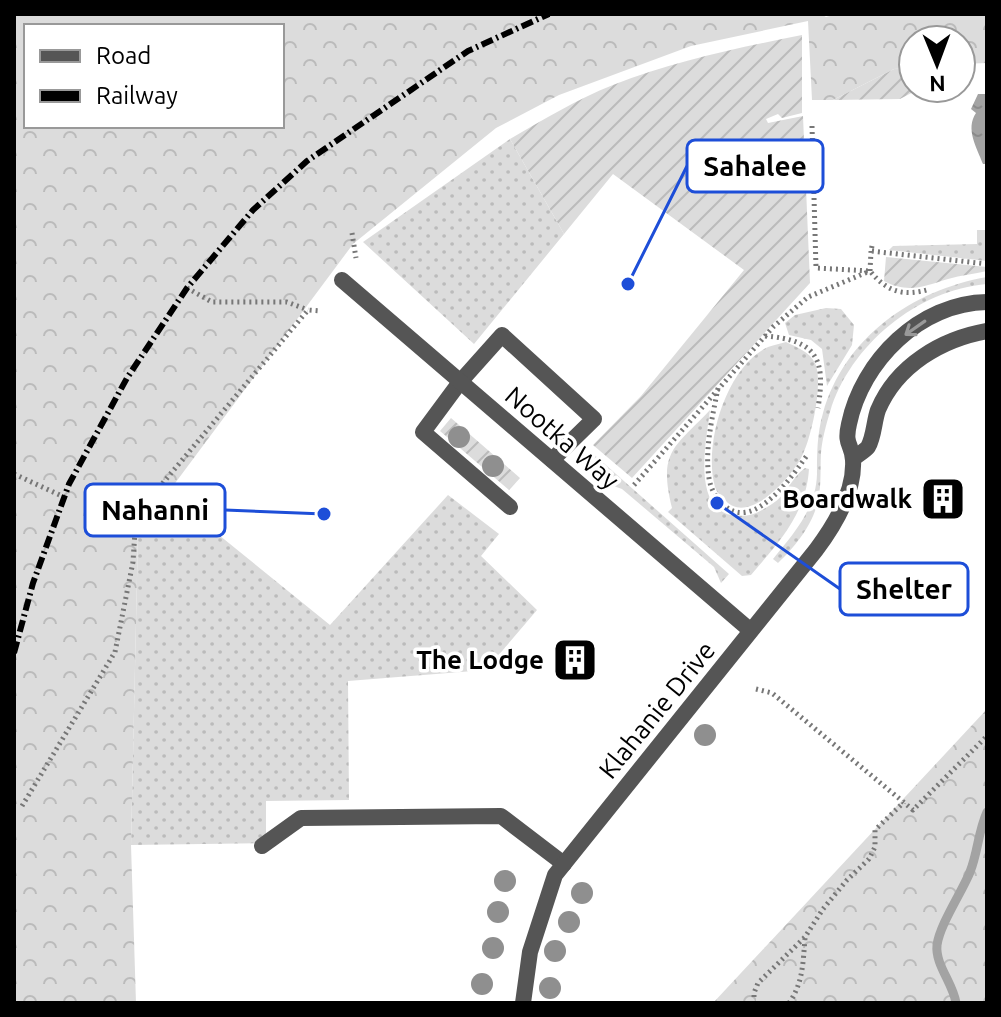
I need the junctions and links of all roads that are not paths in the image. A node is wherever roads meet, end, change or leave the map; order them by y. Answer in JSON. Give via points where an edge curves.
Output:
{"nodes":[{"id":1,"x":342,"y":280,"type":"dead end"},
{"id":2,"x":987,"y":302,"type":"edge"},
{"id":3,"x":987,"y":331,"type":"edge"},
{"id":4,"x":460,"y":382,"type":"junction"},
{"id":5,"x":853,"y":459,"type":"junction"},
{"id":6,"x":552,"y":460,"type":"junction"},
{"id":7,"x":510,"y":507,"type":"dead end"},
{"id":8,"x":751,"y":631,"type":"junction"},
{"id":9,"x":262,"y":846,"type":"dead end"},
{"id":10,"x":564,"y":864,"type":"junction"},
{"id":11,"x":523,"y":1003,"type":"edge"}],
"edges":[{"from":1,"to":4,"type":"street","name":"Nootka Way"},
{"from":2,"to":5,"type":"street","name":"Klahanie Drive","one_way":true,"via":[[940,311],[900,338],[878,361],[851,412],[846,441]]},
{"from":3,"to":5,"type":"street","name":"Klahanie Drive","via":[[937,347],[905,372],[879,409],[868,447]]},
{"from":4,"to":6,"type":"street","name":"Nootka Way"},
{"from":4,"to":6,"type":"street","via":[[502,335],[594,419]]},
{"from":4,"to":7,"type":"street","via":[[423,432]]},
{"from":5,"to":8,"type":"street","name":"Klahanie Drive","via":[[847,495],[827,536]]},
{"from":6,"to":8,"type":"street","name":"Nootka Way"},
{"from":8,"to":10,"type":"street","name":"Klahanie Drive"},
{"from":9,"to":10,"type":"street","via":[[301,818],[501,816]]},
{"from":10,"to":11,"type":"street","name":"Klahanie Drive","via":[[540,915]]}]}
